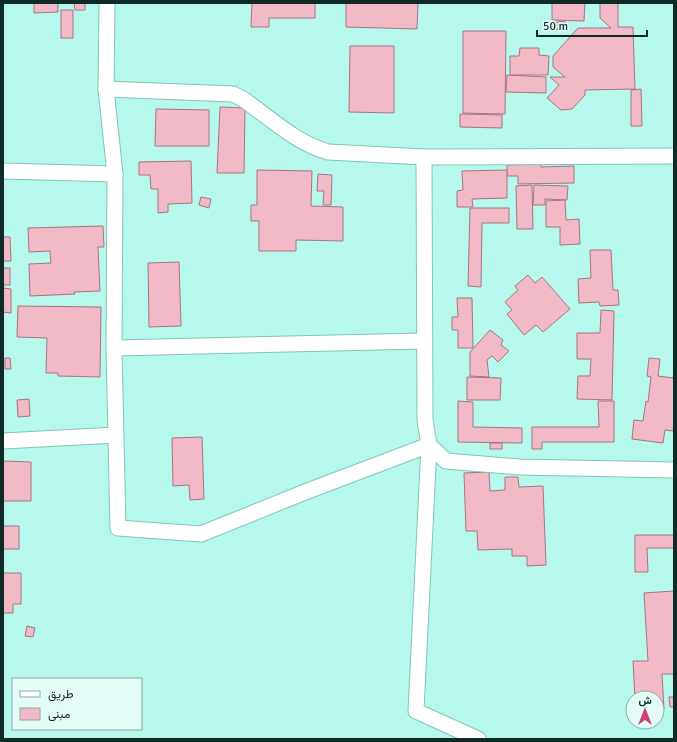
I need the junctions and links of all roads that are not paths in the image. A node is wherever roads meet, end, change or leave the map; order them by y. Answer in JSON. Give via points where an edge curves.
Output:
{"nodes":[{"id":1,"x":107,"y":3,"type":"edge"},
{"id":2,"x":106,"y":89,"type":"junction"},
{"id":3,"x":674,"y":156,"type":"edge"},
{"id":4,"x":424,"y":157,"type":"junction"},
{"id":5,"x":3,"y":171,"type":"edge"},
{"id":6,"x":115,"y":174,"type":"junction"},
{"id":7,"x":424,"y":341,"type":"junction"},
{"id":8,"x":114,"y":348,"type":"junction"},
{"id":9,"x":116,"y":435,"type":"junction"},
{"id":10,"x":3,"y":441,"type":"edge"},
{"id":11,"x":429,"y":445,"type":"junction"},
{"id":12,"x":674,"y":470,"type":"edge"},
{"id":13,"x":478,"y":739,"type":"edge"}],
"edges":[{"from":1,"to":2,"type":"street"},
{"from":2,"to":4,"type":"street","via":[[233,94],[314,148],[328,152]]},
{"from":2,"to":6,"type":"street"},
{"from":3,"to":4,"type":"street"},
{"from":4,"to":7,"type":"street"},
{"from":5,"to":6,"type":"street"},
{"from":6,"to":8,"type":"street"},
{"from":7,"to":8,"type":"street"},
{"from":7,"to":11,"type":"street","via":[[424,420]]},
{"from":8,"to":9,"type":"street"},
{"from":9,"to":10,"type":"street"},
{"from":9,"to":11,"type":"street","via":[[118,528],[201,534]]},
{"from":11,"to":12,"type":"street","via":[[446,461],[469,464]]},
{"from":11,"to":13,"type":"street","via":[[416,711]]}]}
